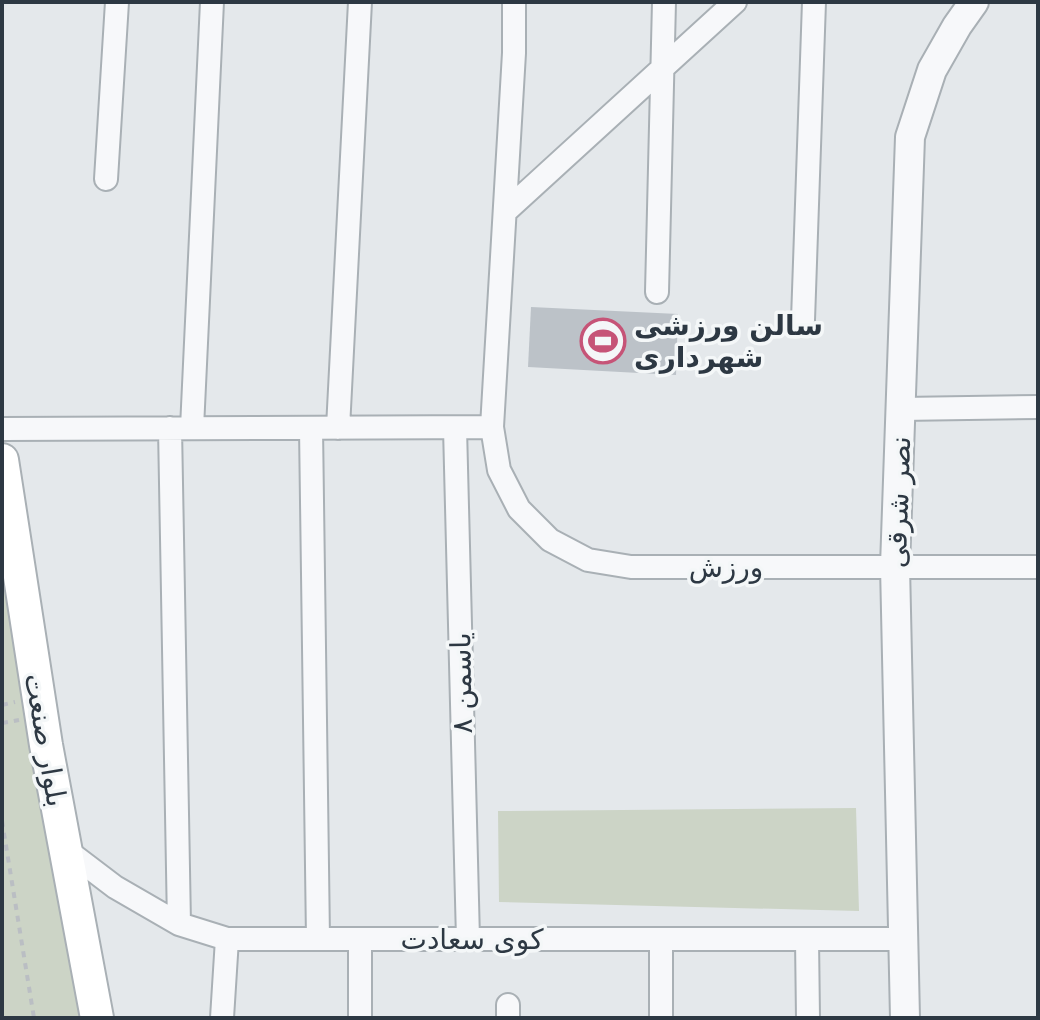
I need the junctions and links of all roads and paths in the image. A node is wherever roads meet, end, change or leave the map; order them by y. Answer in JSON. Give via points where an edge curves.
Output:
{"nodes":[{"id":1,"x":117,"y":2,"type":"edge"},
{"id":2,"x":212,"y":2,"type":"edge"},
{"id":3,"x":360,"y":2,"type":"edge"},
{"id":4,"x":514,"y":2,"type":"edge"},
{"id":5,"x":664,"y":2,"type":"edge"},
{"id":6,"x":735,"y":2,"type":"edge"},
{"id":7,"x":814,"y":2,"type":"edge"},
{"id":8,"x":974,"y":2,"type":"edge"},
{"id":9,"x":662,"y":69,"type":"junction"},
{"id":10,"x":106,"y":179,"type":"dead end"},
{"id":11,"x":505,"y":212,"type":"junction"},
{"id":12,"x":657,"y":292,"type":"dead end"},
{"id":13,"x":803,"y":320,"type":"dead end"},
{"id":14,"x":1038,"y":407,"type":"edge"},
{"id":15,"x":901,"y":409,"type":"junction"},
{"id":16,"x":492,"y":427,"type":"junction"},
{"id":17,"x":181,"y":428,"type":"junction"},
{"id":18,"x":311,"y":428,"type":"junction"},
{"id":19,"x":338,"y":428,"type":"junction"},
{"id":20,"x":455,"y":428,"type":"junction"},
{"id":21,"x":2,"y":429,"type":"edge"},
{"id":22,"x":2,"y":460,"type":"edge"},
{"id":23,"x":895,"y":566,"type":"junction"},
{"id":24,"x":1038,"y":567,"type":"edge"},
{"id":25,"x":2,"y":821,"type":"edge"},
{"id":26,"x":65,"y":849,"type":"junction"},
{"id":27,"x":179,"y":924,"type":"junction"},
{"id":28,"x":227,"y":939,"type":"junction"},
{"id":29,"x":318,"y":939,"type":"junction"},
{"id":30,"x":360,"y":939,"type":"junction"},
{"id":31,"x":468,"y":939,"type":"junction"},
{"id":32,"x":661,"y":939,"type":"junction"},
{"id":33,"x":807,"y":939,"type":"junction"},
{"id":34,"x":903,"y":939,"type":"junction"},
{"id":35,"x":34,"y":1018,"type":"edge"},
{"id":36,"x":97,"y":1018,"type":"edge"},
{"id":37,"x":222,"y":1018,"type":"edge"},
{"id":38,"x":360,"y":1018,"type":"edge"},
{"id":39,"x":661,"y":1018,"type":"edge"},
{"id":40,"x":808,"y":1018,"type":"edge"},
{"id":41,"x":905,"y":1018,"type":"edge"}],
"edges":[{"from":1,"to":10,"type":"street"},
{"from":2,"to":17,"type":"street"},
{"from":3,"to":19,"type":"street"},
{"from":4,"to":11,"type":"street","name":"ورزش"},
{"from":5,"to":9,"type":"street"},
{"from":6,"to":9,"type":"street"},
{"from":7,"to":13,"type":"street"},
{"from":8,"to":15,"type":"street","name":"نصر شرقی","via":[[932,70],[910,137]]},
{"from":9,"to":11,"type":"street"},
{"from":9,"to":12,"type":"street"},
{"from":11,"to":16,"type":"street","name":"ورزش"},
{"from":14,"to":15,"type":"street"},
{"from":15,"to":23,"type":"street","name":"نصر شرقی"},
{"from":16,"to":20,"type":"street"},
{"from":16,"to":23,"type":"street","name":"ورزش","via":[[499,470],[519,509],[550,540],[588,560],[631,567]]},
{"from":17,"to":18,"type":"street"},
{"from":17,"to":21,"type":"street"},
{"from":17,"to":27,"type":"street"},
{"from":18,"to":19,"type":"street"},
{"from":18,"to":29,"type":"street"},
{"from":19,"to":20,"type":"street"},
{"from":20,"to":31,"type":"street","name":"یاسمن ۸"},
{"from":22,"to":26,"type":"main road","name":"بلوار صنعت"},
{"from":23,"to":24,"type":"street","name":"ورزش"},
{"from":23,"to":34,"type":"street","name":"نصر شرقی"},
{"from":25,"to":35,"type":"path"},
{"from":26,"to":27,"type":"street","name":"کوی سعادت","via":[[115,887]]},
{"from":26,"to":36,"type":"main road","name":"بلوار صنعت"},
{"from":27,"to":28,"type":"street","name":"کوی سعادت"},
{"from":28,"to":29,"type":"street","name":"کوی سعادت"},
{"from":28,"to":37,"type":"street"},
{"from":29,"to":30,"type":"street","name":"کوی سعادت"},
{"from":30,"to":31,"type":"street","name":"کوی سعادت"},
{"from":30,"to":38,"type":"street"},
{"from":31,"to":32,"type":"street","name":"کوی سعادت"},
{"from":32,"to":33,"type":"street","name":"کوی سعادت"},
{"from":32,"to":39,"type":"street"},
{"from":33,"to":34,"type":"street","name":"کوی سعادت"},
{"from":33,"to":40,"type":"street"},
{"from":34,"to":41,"type":"street","name":"نصر شرقی"}]}
